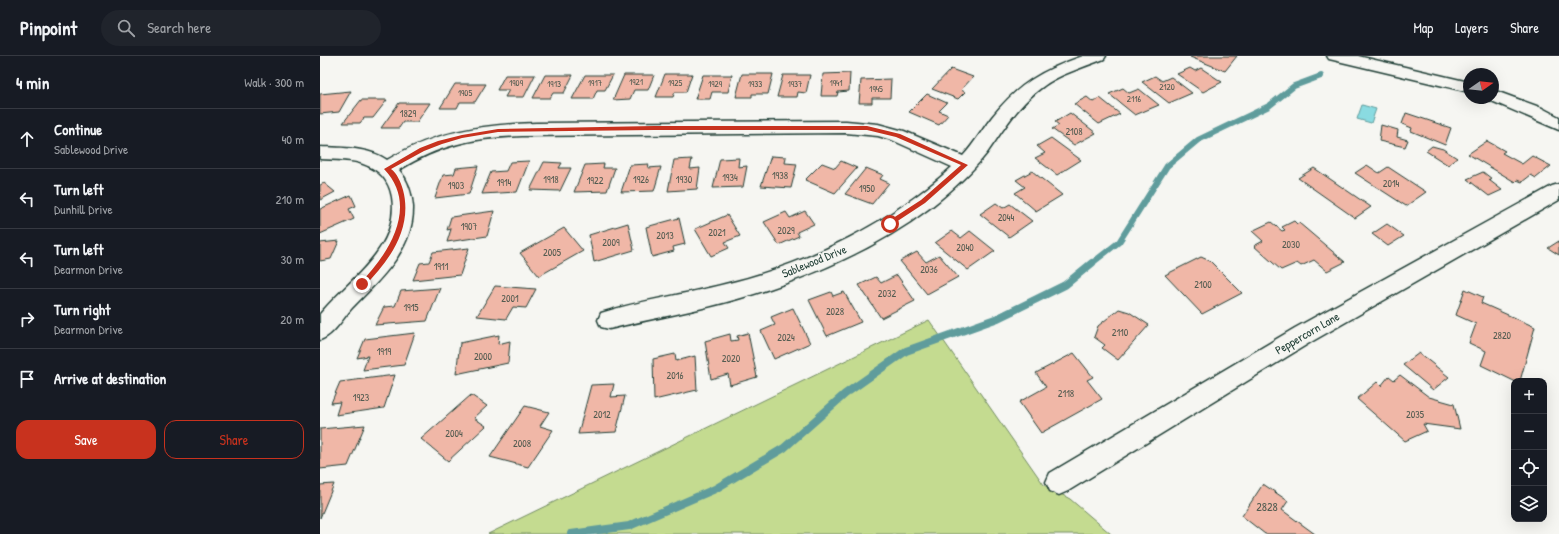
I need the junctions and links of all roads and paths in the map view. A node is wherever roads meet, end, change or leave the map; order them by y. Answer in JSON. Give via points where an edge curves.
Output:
{"nodes":[{"id":1,"x":1098,"y":56,"type":"edge"},
{"id":2,"x":1335,"y":56,"type":"edge"},
{"id":3,"x":1463,"y":85,"type":"edge"},
{"id":4,"x":1499,"y":97,"type":"edge"},
{"id":5,"x":1559,"y":124,"type":"edge"},
{"id":6,"x":320,"y":152,"type":"edge"},
{"id":7,"x":966,"y":165,"type":"junction"},
{"id":8,"x":386,"y":169,"type":"junction"},
{"id":9,"x":1559,"y":191,"type":"edge"},
{"id":10,"x":609,"y":320,"type":"dead end"},
{"id":11,"x":320,"y":330,"type":"edge"},
{"id":12,"x":1059,"y":482,"type":"dead end"}],
"edges":[{"from":1,"to":7,"type":"street","name":"Sablewood Drive","via":[[1035,84],[995,126],[979,151]]},
{"from":2,"to":3,"type":"street"},
{"from":4,"to":5,"type":"street"},
{"from":6,"to":8,"type":"street","via":[[357,156],[377,162]]},
{"from":7,"to":8,"type":"street","via":[[898,135],[867,128],[577,128],[498,130],[462,136],[422,149]]},
{"from":7,"to":10,"type":"street","name":"Sablewood Drive","via":[[923,202],[890,224],[828,258],[742,289]]},
{"from":8,"to":11,"type":"street","via":[[399,185],[403,202],[401,224],[393,246],[372,274]]},
{"from":9,"to":12,"type":"street","name":"Peppercorn Lane","via":[[1303,334]]}]}
